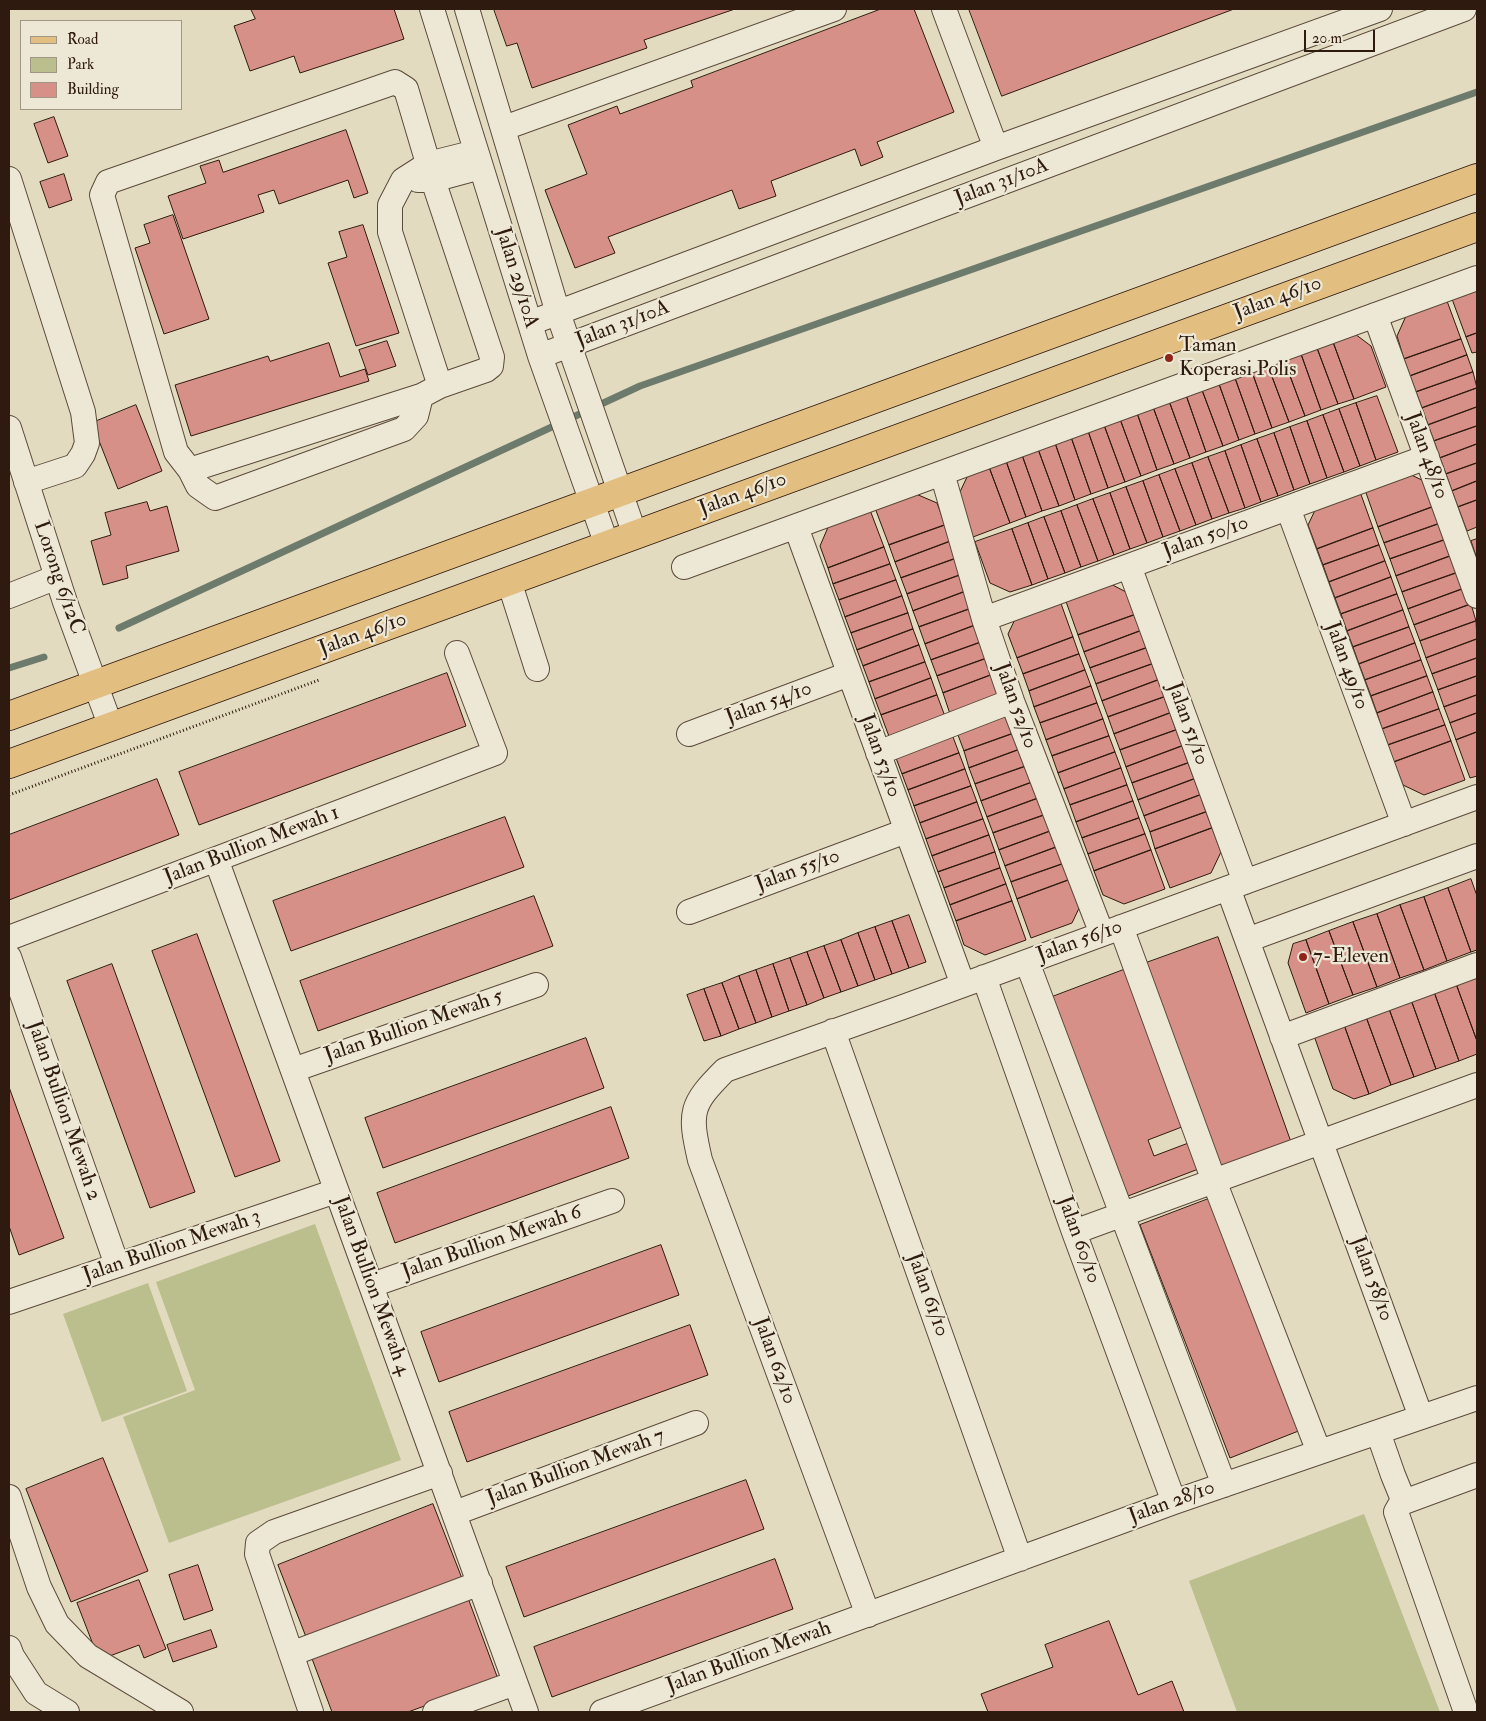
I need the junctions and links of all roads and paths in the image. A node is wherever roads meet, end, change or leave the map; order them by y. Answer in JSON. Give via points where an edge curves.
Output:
{"nodes":[{"id":1,"x":432,"y":9,"type":"edge"},
{"id":2,"x":467,"y":9,"type":"edge"},
{"id":3,"x":834,"y":9,"type":"edge"},
{"id":4,"x":944,"y":9,"type":"edge"},
{"id":5,"x":1380,"y":9,"type":"edge"},
{"id":6,"x":1464,"y":9,"type":"edge"},
{"id":7,"x":1439,"y":13,"type":"edge"},
{"id":8,"x":504,"y":128,"type":"junction"},
{"id":9,"x":996,"y":148,"type":"junction"},
{"id":10,"x":479,"y":159,"type":"junction"},
{"id":11,"x":431,"y":172,"type":"junction"},
{"id":12,"x":1477,"y":178,"type":"edge"},
{"id":13,"x":9,"y":179,"type":"edge"},
{"id":14,"x":1477,"y":227,"type":"edge"},
{"id":15,"x":1477,"y":278,"type":"edge"},
{"id":16,"x":558,"y":313,"type":"junction"},
{"id":17,"x":1374,"y":315,"type":"junction"},
{"id":18,"x":530,"y":323,"type":"junction"},
{"id":19,"x":569,"y":346,"type":"junction"},
{"id":20,"x":540,"y":356,"type":"junction"},
{"id":21,"x":431,"y":391,"type":"junction"},
{"id":22,"x":9,"y":428,"type":"edge"},
{"id":23,"x":1427,"y":458,"type":"junction"},
{"id":24,"x":190,"y":470,"type":"junction"},
{"id":25,"x":942,"y":473,"type":"junction"},
{"id":26,"x":21,"y":492,"type":"edge"},
{"id":27,"x":620,"y":492,"type":"junction"},
{"id":28,"x":591,"y":503,"type":"junction"},
{"id":29,"x":1288,"y":508,"type":"junction"},
{"id":30,"x":796,"y":527,"type":"junction"},
{"id":31,"x":635,"y":535,"type":"junction"},
{"id":32,"x":606,"y":545,"type":"junction"},
{"id":33,"x":1129,"y":566,"type":"junction"},
{"id":34,"x":684,"y":567,"type":"dead end"},
{"id":35,"x":57,"y":577,"type":"junction"},
{"id":36,"x":509,"y":581,"type":"junction"},
{"id":37,"x":9,"y":596,"type":"edge"},
{"id":38,"x":1477,"y":596,"type":"edge"},
{"id":39,"x":984,"y":619,"type":"junction"},
{"id":40,"x":457,"y":653,"type":"dead end"},
{"id":41,"x":536,"y":668,"type":"dead end"},
{"id":42,"x":849,"y":674,"type":"junction"},
{"id":43,"x":96,"y":684,"type":"junction"},
{"id":44,"x":1012,"y":701,"type":"junction"},
{"id":45,"x":9,"y":716,"type":"edge"},
{"id":46,"x":111,"y":726,"type":"junction"},
{"id":47,"x":689,"y":734,"type":"dead end"},
{"id":48,"x":878,"y":753,"type":"junction"},
{"id":49,"x":9,"y":764,"type":"edge"},
{"id":50,"x":1477,"y":797,"type":"edge"},
{"id":51,"x":1404,"y":824,"type":"junction"},
{"id":52,"x":906,"y":831,"type":"junction"},
{"id":53,"x":1477,"y":856,"type":"edge"},
{"id":54,"x":216,"y":859,"type":"junction"},
{"id":55,"x":1236,"y":885,"type":"junction"},
{"id":56,"x":689,"y":912,"type":"dead end"},
{"id":57,"x":1111,"y":930,"type":"junction"},
{"id":58,"x":9,"y":938,"type":"edge"},
{"id":59,"x":1247,"y":940,"type":"junction"},
{"id":60,"x":9,"y":957,"type":"edge"},
{"id":61,"x":1027,"y":962,"type":"junction"},
{"id":62,"x":1477,"y":966,"type":"edge"},
{"id":63,"x":974,"y":981,"type":"junction"},
{"id":64,"x":536,"y":985,"type":"dead end"},
{"id":65,"x":833,"y":1031,"type":"junction"},
{"id":66,"x":1282,"y":1037,"type":"junction"},
{"id":67,"x":292,"y":1070,"type":"junction"},
{"id":68,"x":1477,"y":1084,"type":"edge"},
{"id":69,"x":696,"y":1104,"type":"joint"},
{"id":70,"x":1320,"y":1142,"type":"junction"},
{"id":71,"x":1214,"y":1181,"type":"junction"},
{"id":72,"x":336,"y":1191,"type":"junction"},
{"id":73,"x":612,"y":1201,"type":"dead end"},
{"id":74,"x":1122,"y":1214,"type":"junction"},
{"id":75,"x":1074,"y":1232,"type":"junction"},
{"id":76,"x":117,"y":1265,"type":"junction"},
{"id":77,"x":372,"y":1285,"type":"junction"},
{"id":78,"x":9,"y":1302,"type":"edge"},
{"id":79,"x":1477,"y":1398,"type":"edge"},
{"id":80,"x":1421,"y":1417,"type":"junction"},
{"id":81,"x":696,"y":1423,"type":"dead end"},
{"id":82,"x":1378,"y":1432,"type":"junction"},
{"id":83,"x":1320,"y":1452,"type":"junction"},
{"id":84,"x":440,"y":1473,"type":"junction"},
{"id":85,"x":1477,"y":1476,"type":"edge"},
{"id":86,"x":1224,"y":1485,"type":"junction"},
{"id":87,"x":9,"y":1497,"type":"edge"},
{"id":88,"x":1174,"y":1502,"type":"junction"},
{"id":89,"x":1404,"y":1502,"type":"junction"},
{"id":90,"x":455,"y":1513,"type":"junction"},
{"id":91,"x":1020,"y":1559,"type":"junction"},
{"id":92,"x":480,"y":1583,"type":"junction"},
{"id":93,"x":868,"y":1615,"type":"junction"},
{"id":94,"x":9,"y":1648,"type":"edge"},
{"id":95,"x":291,"y":1654,"type":"junction"},
{"id":96,"x":515,"y":1684,"type":"junction"},
{"id":97,"x":67,"y":1712,"type":"edge"},
{"id":98,"x":181,"y":1712,"type":"edge"},
{"id":99,"x":311,"y":1712,"type":"edge"},
{"id":100,"x":436,"y":1712,"type":"edge"},
{"id":101,"x":526,"y":1712,"type":"edge"},
{"id":102,"x":602,"y":1712,"type":"edge"},
{"id":103,"x":1466,"y":1712,"type":"edge"}],
"edges":[{"from":1,"to":10,"type":"street","name":"Jalan 29/10A"},
{"from":2,"to":8,"type":"street","name":"Jalan 29/10A"},
{"from":3,"to":8,"type":"street"},
{"from":4,"to":9,"type":"street"},
{"from":5,"to":9,"type":"street","name":"Jalan 31/10A"},
{"from":6,"to":7,"type":"street","name":"Jalan 31/10A"},
{"from":7,"to":19,"type":"street","name":"Jalan 31/10A"},
{"from":8,"to":16,"type":"street","name":"Jalan 29/10A"},
{"from":9,"to":16,"type":"street","name":"Jalan 31/10A"},
{"from":10,"to":11,"type":"street"},
{"from":10,"to":18,"type":"street","name":"Jalan 29/10A"},
{"from":11,"to":21,"type":"street","via":[[403,180],[390,205],[390,232]]},
{"from":11,"to":21,"type":"street","via":[[492,357],[491,366],[486,370]]},
{"from":11,"to":24,"type":"street","via":[[406,89],[395,82],[108,182],[102,195],[176,452]]},
{"from":12,"to":27,"type":"main road"},
{"from":13,"to":26,"type":"street","via":[[82,412],[87,443],[75,466]]},
{"from":14,"to":31,"type":"main road","name":"Jalan 46/10"},
{"from":15,"to":17,"type":"street"},
{"from":16,"to":18,"type":"street","name":"Jalan 31/10A"},
{"from":16,"to":19,"type":"street","name":"Jalan 29/10A"},
{"from":17,"to":23,"type":"street","name":"Jalan 48/10"},
{"from":17,"to":25,"type":"street"},
{"from":18,"to":20,"type":"street","name":"Jalan 29/10A"},
{"from":19,"to":20,"type":"street","name":"Jalan 31/10A"},
{"from":19,"to":27,"type":"street","name":"Jalan 29/10A"},
{"from":20,"to":28,"type":"street","name":"Jalan 29/10A"},
{"from":21,"to":24,"type":"street"},
{"from":21,"to":24,"type":"street","via":[[404,429],[215,498],[198,486]]},
{"from":22,"to":26,"type":"street","name":"Lorong 6/12C"},
{"from":23,"to":29,"type":"street","name":"Jalan 50/10"},
{"from":23,"to":38,"type":"street","name":"Jalan 48/10"},
{"from":25,"to":30,"type":"street"},
{"from":25,"to":39,"type":"street","name":"Jalan 52/10"},
{"from":26,"to":35,"type":"street","name":"Lorong 6/12C"},
{"from":27,"to":28,"type":"main road"},
{"from":27,"to":31,"type":"street","name":"Jalan 29/10A"},
{"from":28,"to":32,"type":"street","name":"Jalan 29/10A"},
{"from":28,"to":43,"type":"main road"},
{"from":29,"to":33,"type":"street","name":"Jalan 50/10"},
{"from":29,"to":51,"type":"street","name":"Jalan 49/10"},
{"from":30,"to":34,"type":"street"},
{"from":30,"to":42,"type":"street","name":"Jalan 53/10"},
{"from":31,"to":32,"type":"main road","name":"Jalan 46/10"},
{"from":32,"to":36,"type":"main road","name":"Jalan 46/10"},
{"from":33,"to":39,"type":"street","name":"Jalan 50/10"},
{"from":33,"to":55,"type":"street","name":"Jalan 51/10"},
{"from":35,"to":37,"type":"street"},
{"from":35,"to":43,"type":"street","name":"Lorong 6/12C"},
{"from":36,"to":41,"type":"street"},
{"from":36,"to":46,"type":"main road","name":"Jalan 46/10"},
{"from":39,"to":44,"type":"street","name":"Jalan 52/10"},
{"from":40,"to":54,"type":"street","name":"Jalan Bullion Mewah 1","via":[[495,753]]},
{"from":42,"to":47,"type":"street","name":"Jalan 54/10"},
{"from":42,"to":48,"type":"street","name":"Jalan 53/10"},
{"from":43,"to":45,"type":"main road"},
{"from":43,"to":46,"type":"street","name":"Lorong 6/12C"},
{"from":44,"to":48,"type":"street"},
{"from":44,"to":57,"type":"street","name":"Jalan 52/10"},
{"from":46,"to":49,"type":"main road","name":"Jalan 46/10"},
{"from":48,"to":52,"type":"street","name":"Jalan 53/10"},
{"from":50,"to":51,"type":"street","name":"Jalan 56/10"},
{"from":51,"to":55,"type":"street","name":"Jalan 56/10"},
{"from":52,"to":56,"type":"street","name":"Jalan 55/10"},
{"from":52,"to":63,"type":"street","name":"Jalan 53/10"},
{"from":53,"to":59,"type":"street"},
{"from":54,"to":58,"type":"street","name":"Jalan Bullion Mewah 1"},
{"from":54,"to":67,"type":"street","name":"Jalan Bullion Mewah 4"},
{"from":55,"to":57,"type":"street","name":"Jalan 56/10"},
{"from":55,"to":59,"type":"street","name":"Jalan 58/10"},
{"from":57,"to":61,"type":"street","name":"Jalan 56/10"},
{"from":57,"to":71,"type":"street","name":"Jalan 52/10"},
{"from":59,"to":66,"type":"street","name":"Jalan 58/10"},
{"from":60,"to":76,"type":"street","name":"Jalan Bullion Mewah 2"},
{"from":61,"to":63,"type":"street","name":"Jalan 56/10"},
{"from":61,"to":74,"type":"street"},
{"from":62,"to":66,"type":"street"},
{"from":63,"to":65,"type":"street","name":"Jalan 56/10"},
{"from":63,"to":75,"type":"street","name":"Jalan 60/10"},
{"from":64,"to":67,"type":"street","name":"Jalan Bullion Mewah 5"},
{"from":65,"to":69,"type":"street","name":"Jalan 56/10","via":[[725,1070]]},
{"from":65,"to":91,"type":"street","name":"Jalan 61/10"},
{"from":66,"to":70,"type":"street","name":"Jalan 58/10"},
{"from":67,"to":72,"type":"street","name":"Jalan Bullion Mewah 4"},
{"from":68,"to":70,"type":"street"},
{"from":69,"to":93,"type":"street","name":"Jalan 62/10","via":[[693,1128],[700,1160]]},
{"from":70,"to":71,"type":"street"},
{"from":70,"to":80,"type":"street","name":"Jalan 58/10"},
{"from":71,"to":74,"type":"street"},
{"from":71,"to":83,"type":"street","name":"Jalan 52/10"},
{"from":72,"to":76,"type":"street","name":"Jalan Bullion Mewah 3"},
{"from":72,"to":77,"type":"street","name":"Jalan Bullion Mewah 4"},
{"from":73,"to":77,"type":"street","name":"Jalan Bullion Mewah 6"},
{"from":74,"to":75,"type":"street"},
{"from":74,"to":86,"type":"street"},
{"from":75,"to":88,"type":"street","name":"Jalan 60/10"},
{"from":76,"to":78,"type":"street","name":"Jalan Bullion Mewah 3"},
{"from":77,"to":84,"type":"street","name":"Jalan Bullion Mewah 4"},
{"from":79,"to":80,"type":"street","name":"Jalan 28/10"},
{"from":80,"to":82,"type":"street","name":"Jalan 28/10"},
{"from":81,"to":90,"type":"street","name":"Jalan Bullion Mewah 7"},
{"from":82,"to":83,"type":"street","name":"Jalan 28/10"},
{"from":82,"to":89,"type":"street"},
{"from":83,"to":86,"type":"street","name":"Jalan 28/10"},
{"from":84,"to":90,"type":"street","name":"Jalan Bullion Mewah 4"},
{"from":84,"to":95,"type":"street","via":[[274,1532],[258,1543],[256,1554]]},
{"from":85,"to":89,"type":"street"},
{"from":86,"to":88,"type":"street","name":"Jalan 28/10"},
{"from":87,"to":98,"type":"street","via":[[39,1587],[57,1624],[88,1656]]},
{"from":88,"to":91,"type":"street","name":"Jalan 28/10"},
{"from":89,"to":103,"type":"street","via":[[1396,1512]]},
{"from":90,"to":92,"type":"street","name":"Jalan Bullion Mewah 4"},
{"from":91,"to":93,"type":"street","name":"Jalan 28/10"},
{"from":92,"to":95,"type":"street"},
{"from":92,"to":96,"type":"street","name":"Jalan Bullion Mewah 4"},
{"from":93,"to":102,"type":"street","name":"Jalan Bullion Mewah"},
{"from":94,"to":97,"type":"street","via":[[36,1693]]},
{"from":95,"to":99,"type":"street"},
{"from":96,"to":100,"type":"street"},
{"from":96,"to":101,"type":"street","name":"Jalan Bullion Mewah 4"}]}
